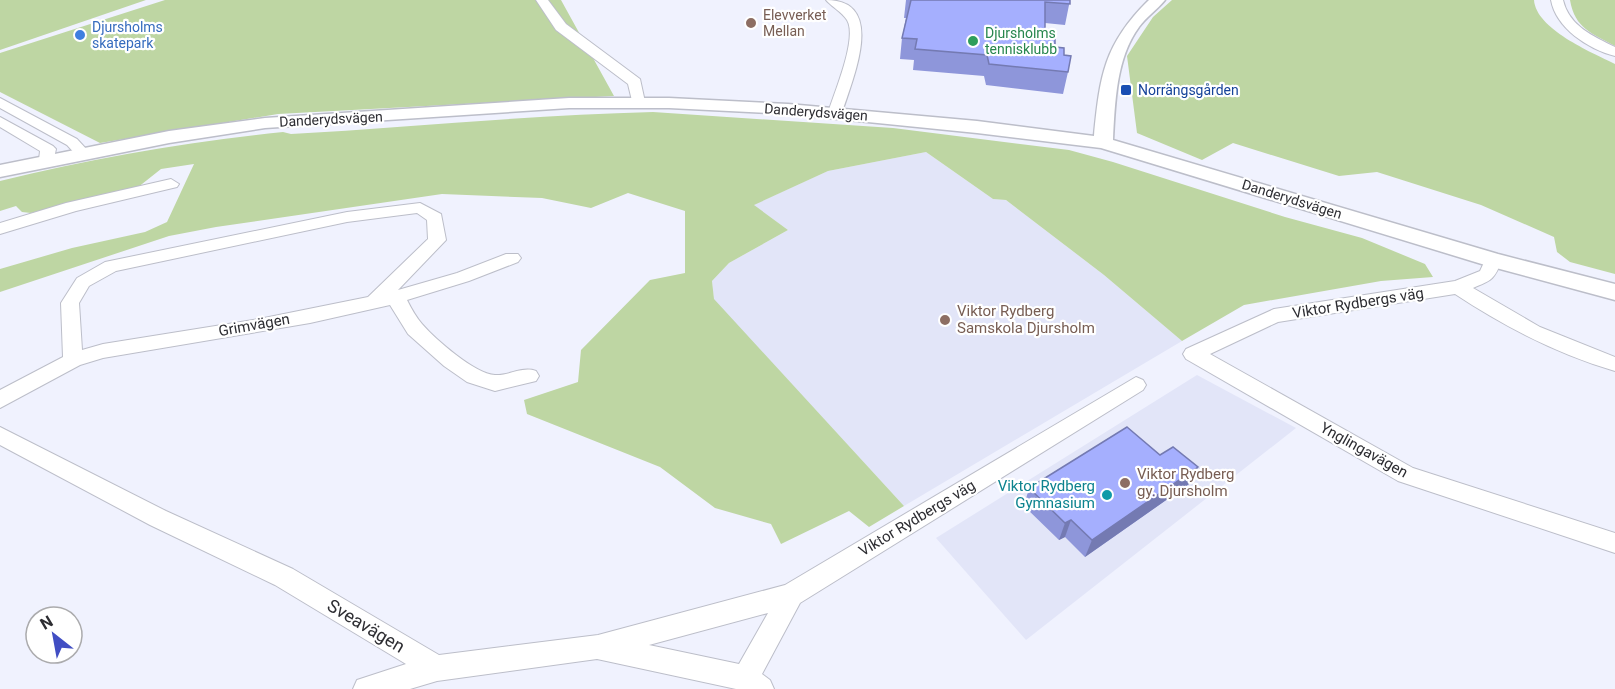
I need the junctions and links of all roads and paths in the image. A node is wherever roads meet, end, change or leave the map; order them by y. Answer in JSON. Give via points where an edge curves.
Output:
{"nodes":[{"id":1,"x":542,"y":0,"type":"edge"},
{"id":2,"x":832,"y":0,"type":"edge"},
{"id":3,"x":1157,"y":0,"type":"edge"},
{"id":4,"x":1557,"y":0,"type":"edge"},
{"id":5,"x":1615,"y":52,"type":"edge"},
{"id":6,"x":0,"y":102,"type":"edge"},
{"id":7,"x":638,"y":102,"type":"junction"},
{"id":8,"x":835,"y":113,"type":"junction"},
{"id":9,"x":0,"y":121,"type":"edge"},
{"id":10,"x":1102,"y":143,"type":"junction"},
{"id":11,"x":82,"y":153,"type":"junction"},
{"id":12,"x":47,"y":160,"type":"junction"},
{"id":13,"x":0,"y":171,"type":"edge"},
{"id":14,"x":171,"y":184,"type":"dead end"},
{"id":15,"x":0,"y":229,"type":"edge"},
{"id":16,"x":512,"y":258,"type":"dead end"},
{"id":17,"x":1493,"y":260,"type":"junction"},
{"id":18,"x":1458,"y":287,"type":"junction"},
{"id":19,"x":1615,"y":292,"type":"edge"},
{"id":20,"x":395,"y":297,"type":"junction"},
{"id":21,"x":375,"y":302,"type":"junction"},
{"id":22,"x":1193,"y":354,"type":"joint"},
{"id":23,"x":73,"y":360,"type":"junction"},
{"id":24,"x":1615,"y":364,"type":"edge"},
{"id":25,"x":529,"y":376,"type":"dead end"},
{"id":26,"x":1136,"y":385,"type":"dead end"},
{"id":27,"x":0,"y":400,"type":"edge"},
{"id":28,"x":0,"y":435,"type":"edge"},
{"id":29,"x":1615,"y":543,"type":"edge"},
{"id":30,"x":791,"y":595,"type":"junction"},
{"id":31,"x":597,"y":647,"type":"junction"},
{"id":32,"x":437,"y":668,"type":"junction"},
{"id":33,"x":753,"y":683,"type":"edge"},
{"id":34,"x":366,"y":689,"type":"edge"}],
"edges":[{"from":1,"to":7,"type":"street","via":[[561,27],[580,44],[635,82]]},
{"from":2,"to":8,"type":"street","via":[[855,23],[858,38]]},
{"from":3,"to":10,"type":"street","via":[[1131,26],[1119,49]]},
{"from":4,"to":5,"type":"street","via":[[1562,17]]},
{"from":6,"to":11,"type":"street","via":[[72,142]]},
{"from":7,"to":8,"type":"street","name":"Danderydsvägen"},
{"from":7,"to":11,"type":"street","name":"Danderydsvägen","via":[[286,121]]},
{"from":8,"to":10,"type":"street","name":"Danderydsvägen"},
{"from":9,"to":12,"type":"street","via":[[48,149]]},
{"from":10,"to":17,"type":"street","name":"Danderydsvägen"},
{"from":11,"to":12,"type":"street","name":"Danderydsvägen"},
{"from":12,"to":13,"type":"street","name":"Danderydsvägen"},
{"from":14,"to":15,"type":"street"},
{"from":16,"to":20,"type":"street","name":"Grimvägen","via":[[451,282]]},
{"from":17,"to":18,"type":"street","name":"Viktor Rydbergs väg","via":[[1487,275]]},
{"from":17,"to":19,"type":"street","name":"Danderydsvägen"},
{"from":18,"to":22,"type":"street","name":"Viktor Rydbergs väg","via":[[1274,316]]},
{"from":18,"to":24,"type":"street","via":[[1545,339]]},
{"from":20,"to":21,"type":"street","name":"Grimvägen"},
{"from":20,"to":25,"type":"street","via":[[415,330],[474,376],[495,383]]},
{"from":21,"to":23,"type":"street","name":"Grimvägen","via":[[103,351]]},
{"from":21,"to":23,"type":"street","via":[[437,240],[435,218],[420,208],[347,217],[111,266],[83,282],[70,303]]},
{"from":22,"to":29,"type":"street","name":"Ynglingavägen","via":[[1406,474]]},
{"from":23,"to":27,"type":"street","name":"Grimvägen"},
{"from":26,"to":30,"type":"street","name":"Viktor Rydbergs väg"},
{"from":28,"to":32,"type":"street","name":"Sveavägen","via":[[158,518],[284,576]]},
{"from":30,"to":31,"type":"street","name":"Viktor Rydbergs väg"},
{"from":30,"to":33,"type":"street","name":"Viktor Rydbergs väg"},
{"from":31,"to":32,"type":"street"},
{"from":31,"to":33,"type":"street"},
{"from":32,"to":34,"type":"street"}]}
